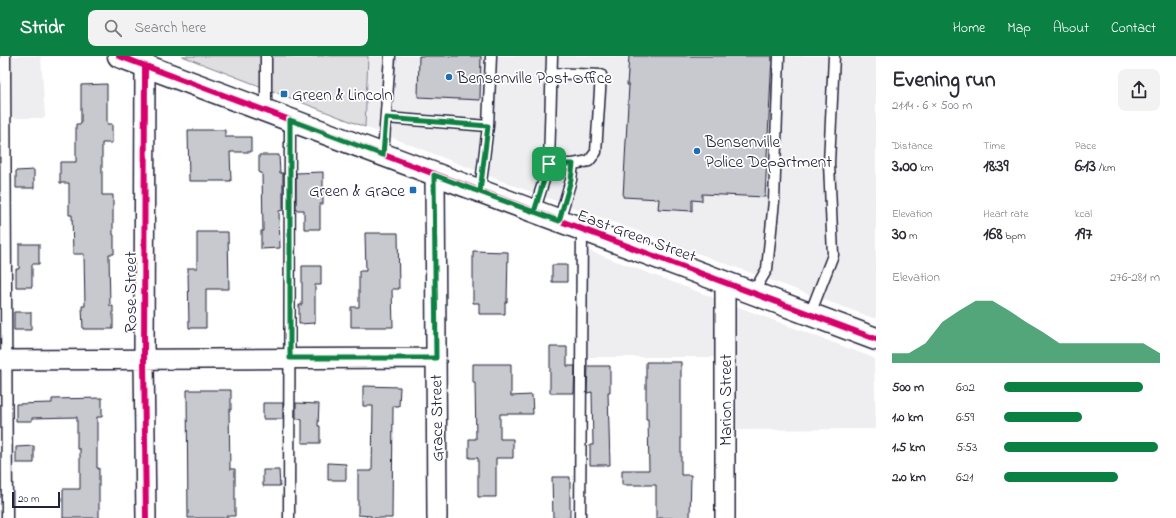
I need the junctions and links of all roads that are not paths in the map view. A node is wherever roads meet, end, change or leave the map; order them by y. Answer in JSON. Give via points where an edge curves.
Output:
{"nodes":[{"id":1,"x":5,"y":56,"type":"edge"},
{"id":2,"x":119,"y":56,"type":"edge"},
{"id":3,"x":266,"y":56,"type":"edge"},
{"id":4,"x":390,"y":56,"type":"edge"},
{"id":5,"x":491,"y":56,"type":"edge"},
{"id":6,"x":552,"y":56,"type":"edge"},
{"id":7,"x":778,"y":56,"type":"edge"},
{"id":8,"x":834,"y":56,"type":"edge"},
{"id":9,"x":144,"y":66,"type":"junction"},
{"id":10,"x":551,"y":73,"type":"junction"},
{"id":11,"x":266,"y":111,"type":"junction"},
{"id":12,"x":386,"y":118,"type":"junction"},
{"id":13,"x":290,"y":120,"type":"junction"},
{"id":14,"x":488,"y":126,"type":"junction"},
{"id":15,"x":383,"y":155,"type":"junction"},
{"id":16,"x":549,"y":164,"type":"junction"},
{"id":17,"x":573,"y":164,"type":"junction"},
{"id":18,"x":434,"y":175,"type":"junction"},
{"id":19,"x":480,"y":192,"type":"junction"},
{"id":20,"x":534,"y":212,"type":"junction"},
{"id":21,"x":559,"y":221,"type":"junction"},
{"id":22,"x":582,"y":229,"type":"junction"},
{"id":23,"x":726,"y":283,"type":"junction"},
{"id":24,"x":754,"y":293,"type":"junction"},
{"id":25,"x":810,"y":314,"type":"junction"},
{"id":26,"x":876,"y":339,"type":"edge"},
{"id":27,"x":290,"y":358,"type":"junction"},
{"id":28,"x":436,"y":358,"type":"junction"},
{"id":29,"x":3,"y":360,"type":"edge"},
{"id":30,"x":144,"y":360,"type":"junction"},
{"id":31,"x":7,"y":518,"type":"edge"},
{"id":32,"x":146,"y":518,"type":"edge"},
{"id":33,"x":289,"y":518,"type":"edge"},
{"id":34,"x":437,"y":518,"type":"edge"},
{"id":35,"x":580,"y":518,"type":"edge"},
{"id":36,"x":725,"y":518,"type":"edge"}],
"edges":[{"from":1,"to":29,"type":"lane"},
{"from":2,"to":9,"type":"street","name":"East Green Street"},
{"from":3,"to":11,"type":"lane"},
{"from":4,"to":12,"type":"lane"},
{"from":5,"to":14,"type":"lane"},
{"from":6,"to":10,"type":"lane"},
{"from":7,"to":24,"type":"lane","via":[[774,201],[767,269]]},
{"from":8,"to":25,"type":"lane","via":[[829,163],[833,255]]},
{"from":9,"to":11,"type":"street","name":"East Green Street"},
{"from":9,"to":30,"type":"street","name":"Rose Street"},
{"from":10,"to":16,"type":"lane"},
{"from":10,"to":17,"type":"lane","via":[[601,75],[596,152],[589,162]]},
{"from":11,"to":13,"type":"street","name":"East Green Street"},
{"from":12,"to":14,"type":"lane"},
{"from":12,"to":15,"type":"lane"},
{"from":13,"to":15,"type":"street","name":"East Green Street"},
{"from":13,"to":27,"type":"lane"},
{"from":14,"to":19,"type":"lane"},
{"from":15,"to":18,"type":"street","name":"East Green Street"},
{"from":16,"to":17,"type":"lane"},
{"from":16,"to":20,"type":"lane"},
{"from":17,"to":21,"type":"lane"},
{"from":18,"to":19,"type":"street","name":"East Green Street"},
{"from":18,"to":28,"type":"street","name":"Grace Street"},
{"from":19,"to":20,"type":"street","name":"East Green Street"},
{"from":20,"to":21,"type":"street","name":"East Green Street"},
{"from":21,"to":22,"type":"street","name":"East Green Street"},
{"from":22,"to":23,"type":"street","name":"East Green Street"},
{"from":22,"to":35,"type":"lane"},
{"from":23,"to":24,"type":"street","name":"East Green Street"},
{"from":23,"to":36,"type":"street","name":"Marion Street"},
{"from":24,"to":25,"type":"street","name":"East Green Street"},
{"from":25,"to":26,"type":"street","name":"East Green Street"},
{"from":27,"to":28,"type":"street"},
{"from":27,"to":30,"type":"street"},
{"from":27,"to":33,"type":"lane"},
{"from":28,"to":34,"type":"street","name":"Grace Street"},
{"from":29,"to":30,"type":"street"},
{"from":29,"to":31,"type":"lane"},
{"from":30,"to":32,"type":"street","name":"Rose Street"}]}
